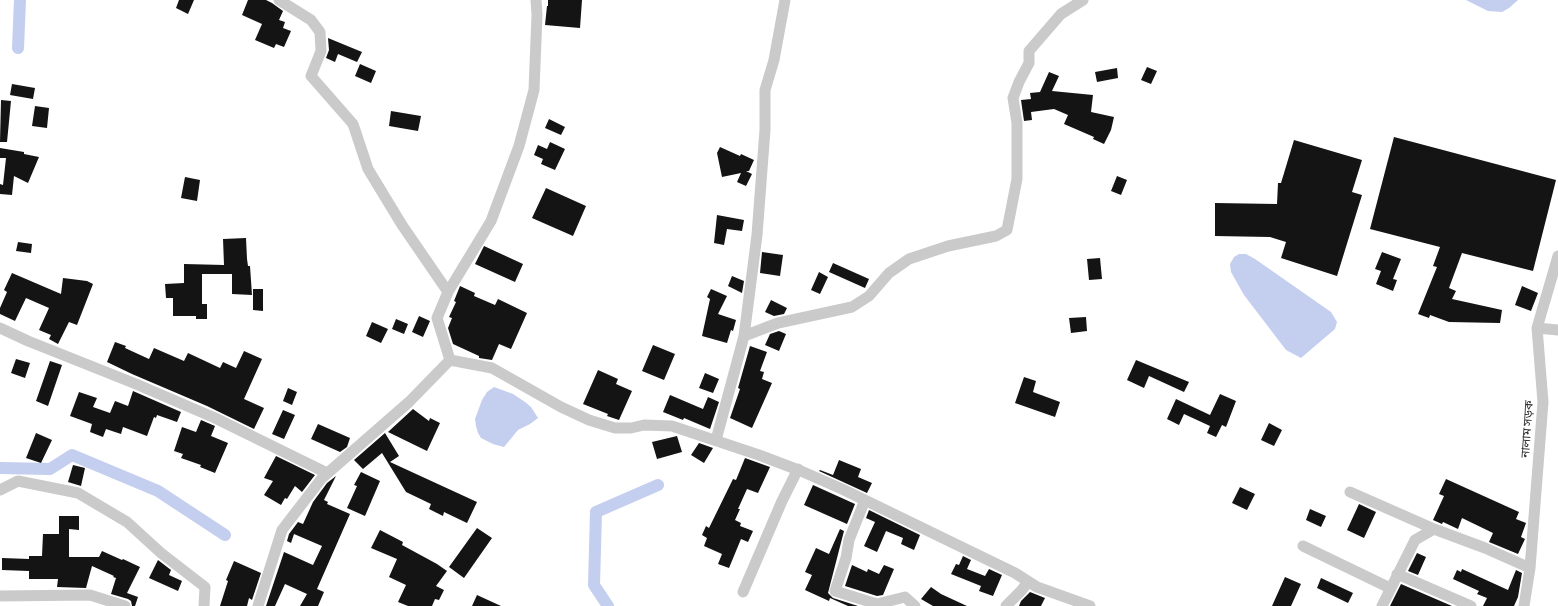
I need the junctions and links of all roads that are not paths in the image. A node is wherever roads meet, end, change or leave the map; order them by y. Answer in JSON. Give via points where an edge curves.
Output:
{"nodes":[{"id":1,"x":279,"y":0,"type":"edge"},
{"id":2,"x":536,"y":0,"type":"edge"},
{"id":3,"x":785,"y":0,"type":"edge"},
{"id":4,"x":1083,"y":0,"type":"edge"},
{"id":5,"x":1558,"y":256,"type":"edge"},
{"id":6,"x":448,"y":292,"type":"junction"},
{"id":7,"x":0,"y":328,"type":"edge"},
{"id":8,"x":1537,"y":328,"type":"junction"},
{"id":9,"x":1558,"y":330,"type":"edge"},
{"id":10,"x":744,"y":336,"type":"junction"},
{"id":11,"x":450,"y":360,"type":"junction"},
{"id":12,"x":716,"y":440,"type":"junction"},
{"id":13,"x":798,"y":470,"type":"junction"},
{"id":14,"x":328,"y":473,"type":"junction"},
{"id":15,"x":0,"y":490,"type":"edge"},
{"id":16,"x":1350,"y":492,"type":"dead end"},
{"id":17,"x":865,"y":500,"type":"junction"},
{"id":18,"x":1434,"y":530,"type":"junction"},
{"id":19,"x":1303,"y":546,"type":"dead end"},
{"id":20,"x":1530,"y":568,"type":"junction"},
{"id":21,"x":1397,"y":574,"type":"junction"},
{"id":22,"x":1028,"y":582,"type":"junction"},
{"id":23,"x":1390,"y":588,"type":"junction"},
{"id":24,"x":744,"y":592,"type":"dead end"},
{"id":25,"x":0,"y":596,"type":"edge"},
{"id":26,"x":125,"y":606,"type":"edge"},
{"id":27,"x":204,"y":606,"type":"edge"},
{"id":28,"x":258,"y":606,"type":"edge"},
{"id":29,"x":915,"y":606,"type":"edge"},
{"id":30,"x":1006,"y":606,"type":"edge"},
{"id":31,"x":1090,"y":606,"type":"edge"},
{"id":32,"x":1382,"y":606,"type":"edge"},
{"id":33,"x":1471,"y":606,"type":"edge"},
{"id":34,"x":1524,"y":606,"type":"edge"}],
"edges":[{"from":1,"to":6,"type":"street","via":[[311,20],[320,32],[321,51],[311,76],[353,124],[368,169]]},
{"from":2,"to":6,"type":"street","via":[[534,90],[519,146],[491,222]]},
{"from":3,"to":10,"type":"street","via":[[765,90],[757,235]]},
{"from":4,"to":10,"type":"street","via":[[1061,14],[1029,51],[1028,63],[1013,98],[1017,179],[1008,230],[909,259],[889,273],[869,296],[852,307],[778,323]]},
{"from":5,"to":8,"type":"street","name":"নালাম সড়ক"},
{"from":6,"to":11,"type":"street","via":[[437,318]]},
{"from":7,"to":14,"type":"street","via":[[215,418]]},
{"from":8,"to":9,"type":"street"},
{"from":8,"to":20,"type":"street","name":"নালাম সড়ক","via":[[1543,402]]},
{"from":10,"to":12,"type":"street"},
{"from":11,"to":12,"type":"street","via":[[492,368],[561,407],[615,428],[672,426]]},
{"from":11,"to":14,"type":"street","via":[[409,402]]},
{"from":12,"to":13,"type":"street"},
{"from":13,"to":17,"type":"street"},
{"from":13,"to":24,"type":"street"},
{"from":14,"to":28,"type":"street","via":[[282,530]]},
{"from":15,"to":27,"type":"street","via":[[18,481],[78,493],[127,522],[161,554],[205,587]]},
{"from":16,"to":18,"type":"street"},
{"from":17,"to":22,"type":"street"},
{"from":17,"to":29,"type":"street","via":[[849,540],[835,591],[877,604],[905,597]]},
{"from":18,"to":20,"type":"street"},
{"from":18,"to":21,"type":"street","via":[[1414,540]]},
{"from":19,"to":23,"type":"street"},
{"from":20,"to":34,"type":"street","name":"নালাম সড়ক"},
{"from":21,"to":23,"type":"street"},
{"from":21,"to":33,"type":"street"},
{"from":22,"to":30,"type":"street"},
{"from":22,"to":31,"type":"street"},
{"from":23,"to":32,"type":"street"},
{"from":25,"to":26,"type":"street","via":[[90,595]]}]}
